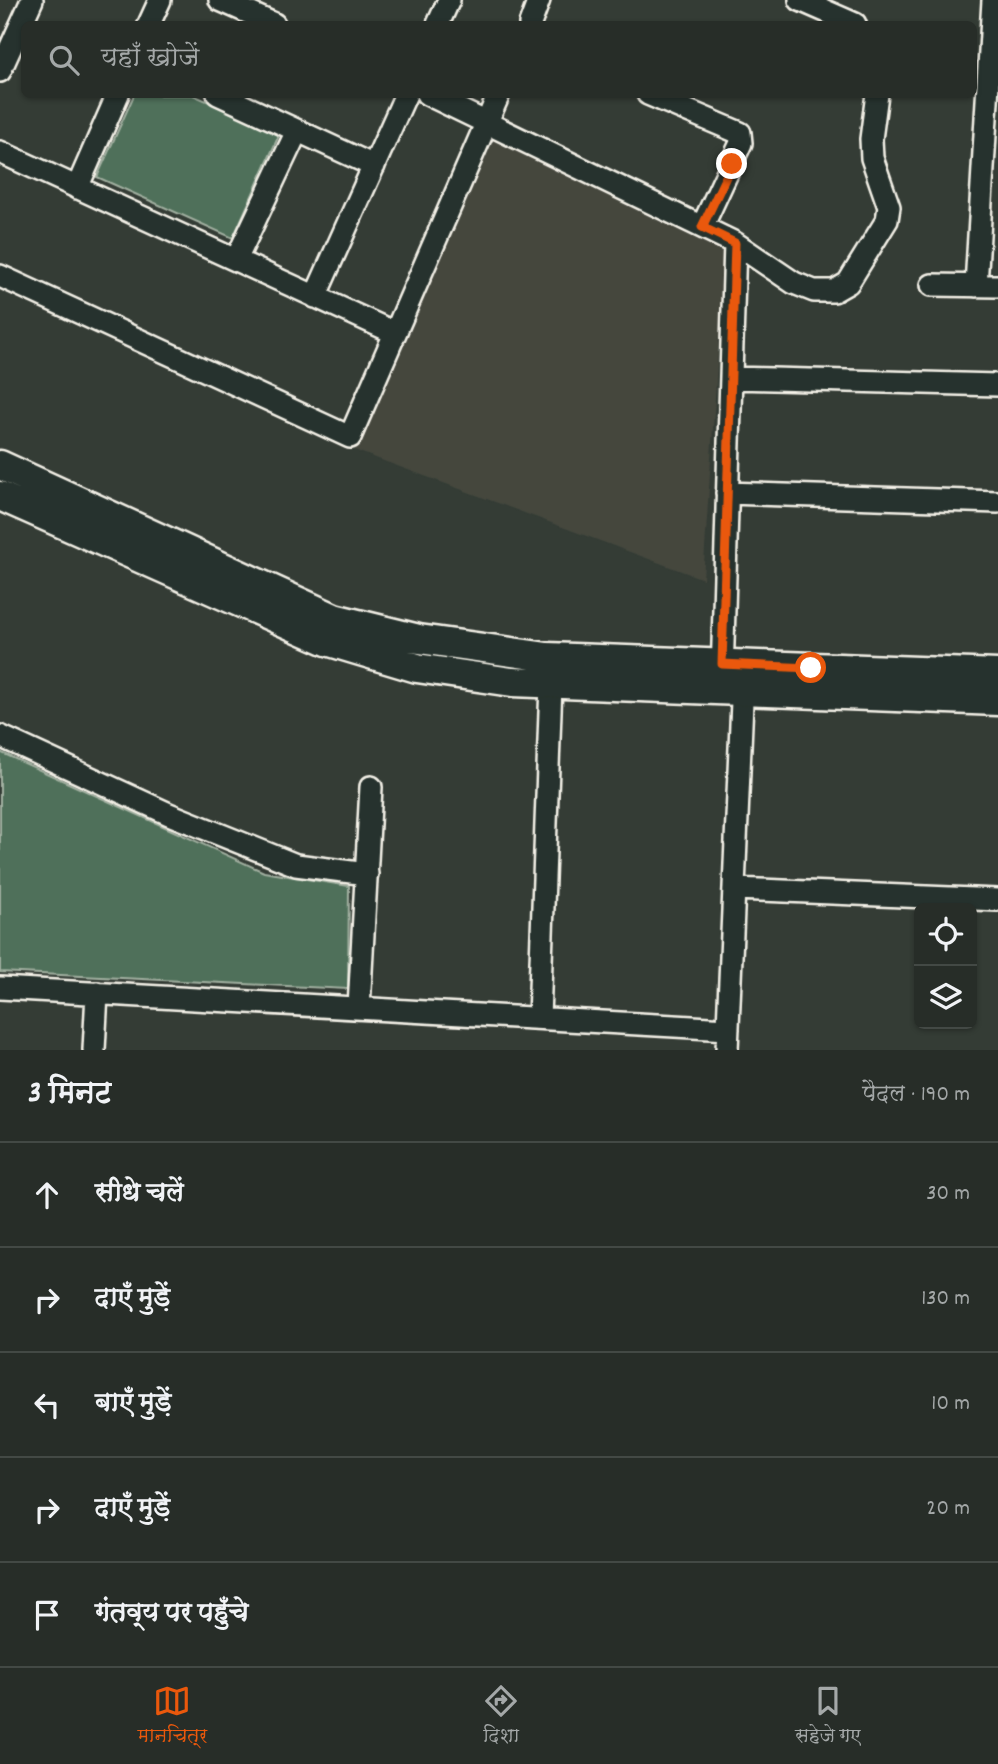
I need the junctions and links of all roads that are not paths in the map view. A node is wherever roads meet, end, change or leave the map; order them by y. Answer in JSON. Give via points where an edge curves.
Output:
{"nodes":[{"id":1,"x":32,"y":0,"type":"edge"},
{"id":2,"x":160,"y":0,"type":"edge"},
{"id":3,"x":220,"y":0,"type":"edge"},
{"id":4,"x":539,"y":0,"type":"edge"},
{"id":5,"x":800,"y":0,"type":"edge"},
{"id":6,"x":993,"y":0,"type":"edge"},
{"id":7,"x":23,"y":21,"type":"edge"},
{"id":8,"x":150,"y":21,"type":"edge"},
{"id":9,"x":267,"y":21,"type":"edge"},
{"id":10,"x":531,"y":21,"type":"edge"},
{"id":11,"x":848,"y":21,"type":"edge"},
{"id":12,"x":21,"y":24,"type":"edge"},
{"id":13,"x":992,"y":68,"type":"edge"},
{"id":14,"x":0,"y":71,"type":"edge"},
{"id":15,"x":116,"y":98,"type":"edge"},
{"id":16,"x":227,"y":98,"type":"edge"},
{"id":17,"x":404,"y":98,"type":"edge"},
{"id":18,"x":435,"y":98,"type":"edge"},
{"id":19,"x":497,"y":98,"type":"edge"},
{"id":20,"x":658,"y":98,"type":"edge"},
{"id":21,"x":876,"y":98,"type":"edge"},
{"id":22,"x":487,"y":123,"type":"junction"},
{"id":23,"x":297,"y":131,"type":"junction"},
{"id":24,"x":0,"y":152,"type":"edge"},
{"id":25,"x":374,"y":166,"type":"junction"},
{"id":26,"x":78,"y":188,"type":"junction"},
{"id":27,"x":702,"y":227,"type":"junction"},
{"id":28,"x":735,"y":243,"type":"junction"},
{"id":29,"x":236,"y":260,"type":"junction"},
{"id":30,"x":0,"y":276,"type":"edge"},
{"id":31,"x":932,"y":285,"type":"dead end"},
{"id":32,"x":976,"y":286,"type":"junction"},
{"id":33,"x":998,"y":286,"type":"edge"},
{"id":34,"x":315,"y":297,"type":"junction"},
{"id":35,"x":395,"y":333,"type":"junction"},
{"id":36,"x":731,"y":378,"type":"junction"},
{"id":37,"x":998,"y":386,"type":"edge"},
{"id":38,"x":0,"y":465,"type":"edge"},
{"id":39,"x":727,"y":493,"type":"junction"},
{"id":40,"x":0,"y":496,"type":"edge"},
{"id":41,"x":998,"y":502,"type":"edge"},
{"id":42,"x":456,"y":644,"type":"junction"},
{"id":43,"x":453,"y":673,"type":"junction"},
{"id":44,"x":998,"y":674,"type":"edge"},
{"id":45,"x":732,"y":678,"type":"junction"},
{"id":46,"x":551,"y":684,"type":"junction"},
{"id":47,"x":998,"y":701,"type":"edge"},
{"id":48,"x":0,"y":736,"type":"edge"},
{"id":49,"x":371,"y":787,"type":"dead end"},
{"id":50,"x":367,"y":874,"type":"junction"},
{"id":51,"x":734,"y":888,"type":"junction"},
{"id":52,"x":998,"y":900,"type":"edge"},
{"id":53,"x":0,"y":988,"type":"edge"},
{"id":54,"x":97,"y":993,"type":"junction"},
{"id":55,"x":359,"y":1008,"type":"junction"},
{"id":56,"x":539,"y":1018,"type":"junction"},
{"id":57,"x":728,"y":1040,"type":"edge"},
{"id":58,"x":94,"y":1050,"type":"edge"}],
"edges":[{"from":1,"to":7,"type":"street"},
{"from":2,"to":8,"type":"street"},
{"from":3,"to":9,"type":"street"},
{"from":4,"to":10,"type":"street"},
{"from":5,"to":11,"type":"street"},
{"from":6,"to":13,"type":"street"},
{"from":12,"to":14,"type":"street"},
{"from":13,"to":32,"type":"street"},
{"from":15,"to":26,"type":"street"},
{"from":16,"to":23,"type":"street"},
{"from":17,"to":25,"type":"street"},
{"from":18,"to":22,"type":"street"},
{"from":19,"to":22,"type":"street"},
{"from":20,"to":27,"type":"street","via":[[740,133],[741,143]]},
{"from":21,"to":28,"type":"street","via":[[872,158],[888,207],[887,220],[848,283],[834,291],[814,291],[794,283]]},
{"from":22,"to":27,"type":"street"},
{"from":22,"to":35,"type":"street"},
{"from":23,"to":25,"type":"street"},
{"from":23,"to":29,"type":"street"},
{"from":24,"to":26,"type":"street"},
{"from":25,"to":34,"type":"street"},
{"from":26,"to":29,"type":"street"},
{"from":27,"to":28,"type":"street"},
{"from":28,"to":36,"type":"street"},
{"from":29,"to":34,"type":"street"},
{"from":30,"to":35,"type":"street","via":[[350,437]]},
{"from":31,"to":32,"type":"street"},
{"from":32,"to":33,"type":"street"},
{"from":34,"to":35,"type":"street"},
{"from":36,"to":37,"type":"street"},
{"from":36,"to":39,"type":"street"},
{"from":38,"to":42,"type":"street","via":[[334,618]]},
{"from":39,"to":41,"type":"street"},
{"from":39,"to":45,"type":"street"},
{"from":40,"to":43,"type":"street","via":[[327,641],[417,668]]},
{"from":42,"to":43,"type":"street"},
{"from":42,"to":45,"type":"street"},
{"from":43,"to":46,"type":"street"},
{"from":44,"to":45,"type":"street"},
{"from":45,"to":46,"type":"street"},
{"from":45,"to":47,"type":"street"},
{"from":45,"to":51,"type":"street"},
{"from":46,"to":56,"type":"street"},
{"from":48,"to":50,"type":"street","via":[[169,814],[296,865]]},
{"from":49,"to":50,"type":"street"},
{"from":50,"to":55,"type":"street"},
{"from":51,"to":52,"type":"street"},
{"from":51,"to":57,"type":"street"},
{"from":53,"to":54,"type":"street"},
{"from":54,"to":55,"type":"street"},
{"from":54,"to":58,"type":"street"},
{"from":55,"to":56,"type":"street"},
{"from":56,"to":57,"type":"street"}]}
